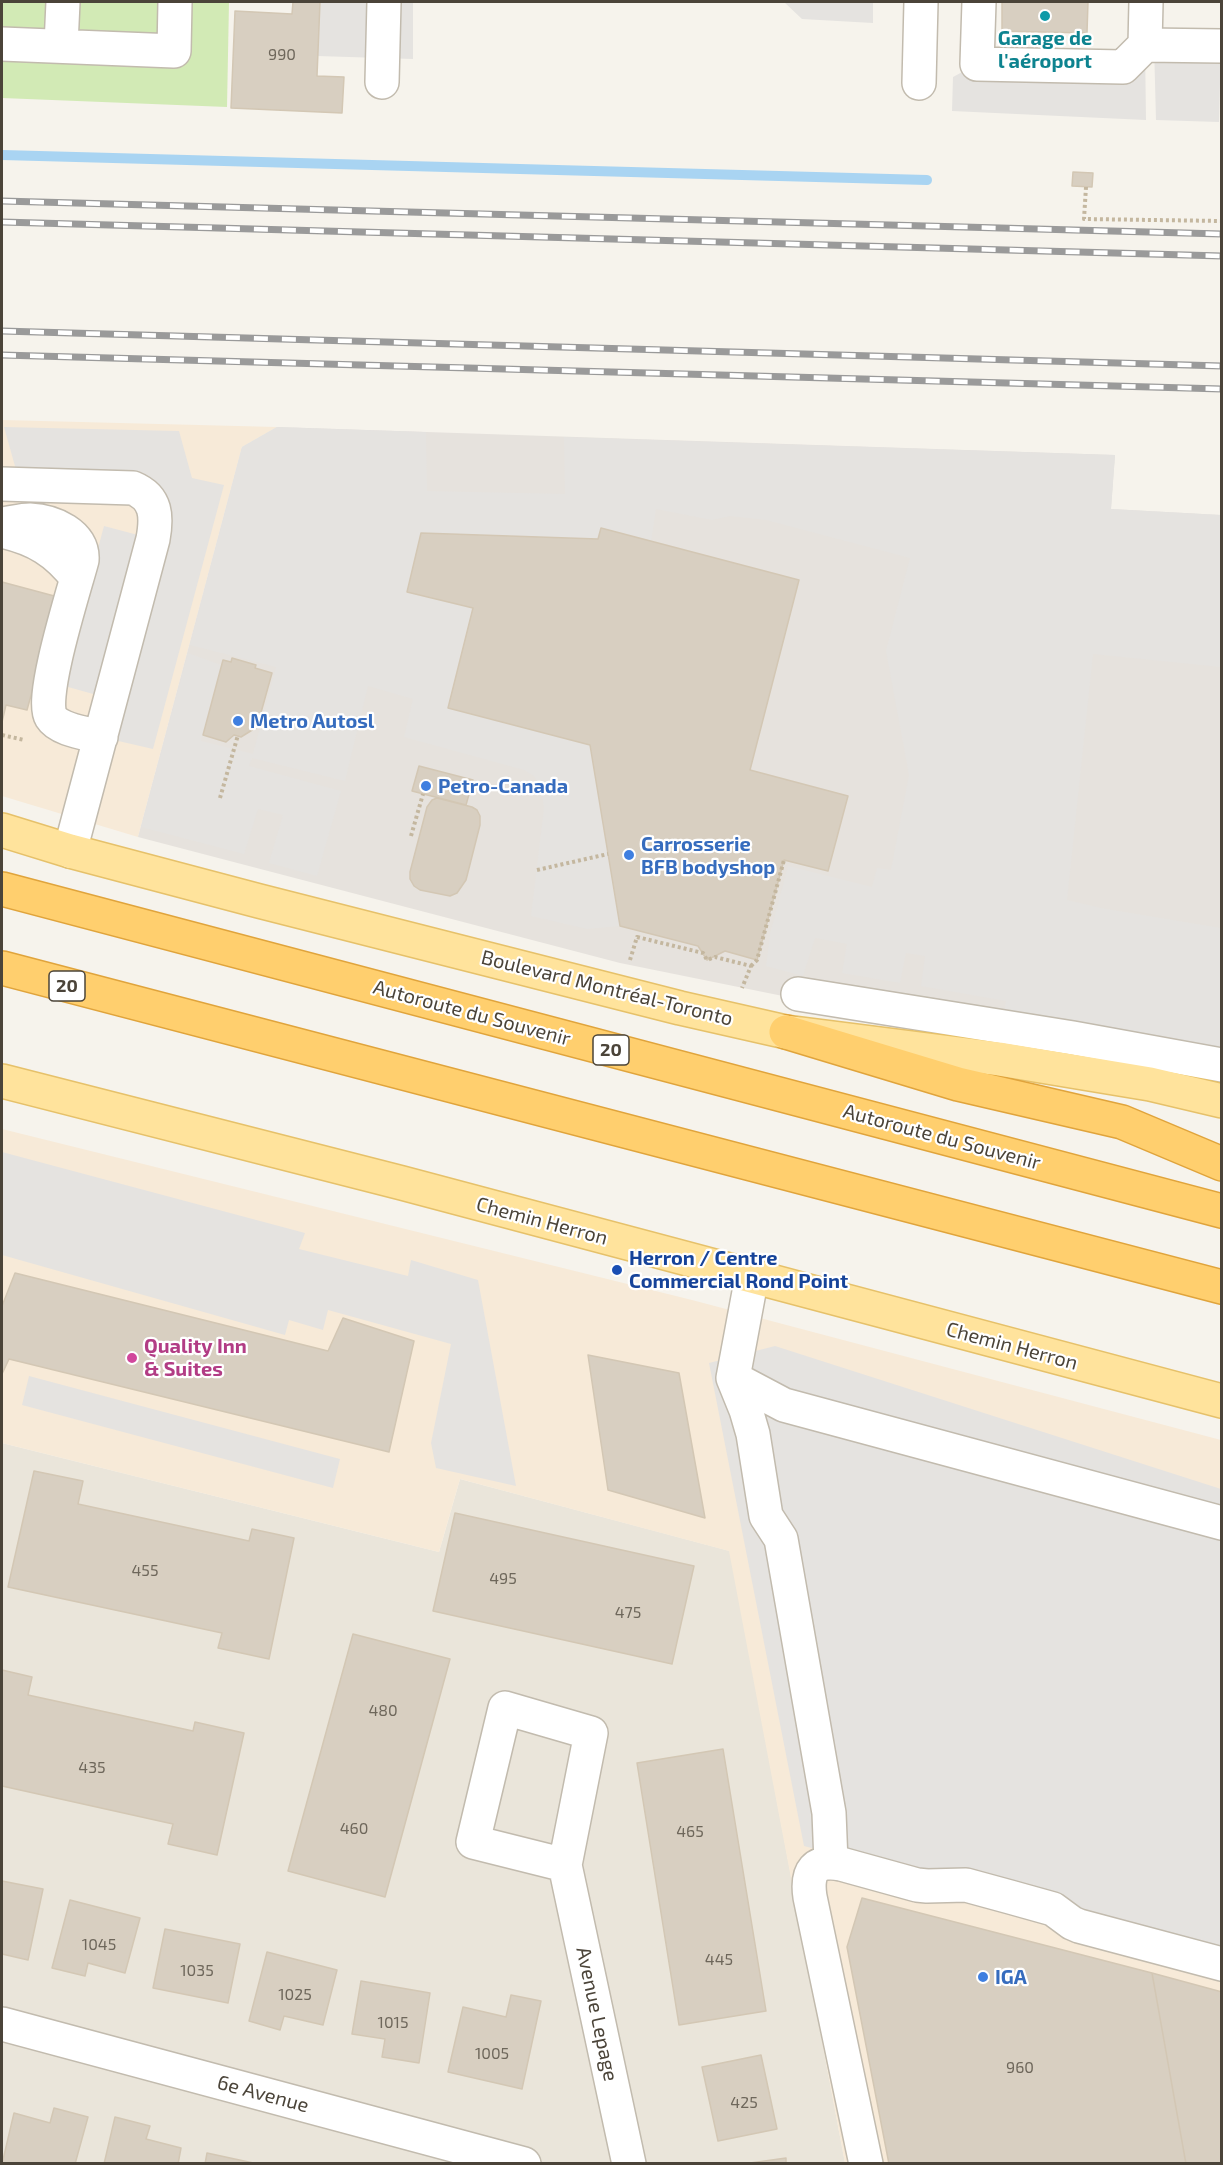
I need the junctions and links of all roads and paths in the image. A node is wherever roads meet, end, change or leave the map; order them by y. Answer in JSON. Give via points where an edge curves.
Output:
{"nodes":[{"id":1,"x":63,"y":2,"type":"edge"},
{"id":2,"x":175,"y":2,"type":"edge"},
{"id":3,"x":384,"y":2,"type":"edge"},
{"id":4,"x":921,"y":2,"type":"edge"},
{"id":5,"x":979,"y":2,"type":"edge"},
{"id":6,"x":1146,"y":2,"type":"edge"},
{"id":7,"x":2,"y":44,"type":"edge"},
{"id":8,"x":61,"y":45,"type":"junction"},
{"id":9,"x":1145,"y":45,"type":"junction"},
{"id":10,"x":1221,"y":46,"type":"edge"},
{"id":11,"x":382,"y":82,"type":"dead end"},
{"id":12,"x":919,"y":83,"type":"dead end"},
{"id":13,"x":1086,"y":187,"type":"dead end"},
{"id":14,"x":1221,"y":221,"type":"edge"},
{"id":15,"x":2,"y":484,"type":"edge"},
{"id":16,"x":2,"y":524,"type":"edge"},
{"id":17,"x":2,"y":531,"type":"edge"},
{"id":18,"x":77,"y":578,"type":"junction"},
{"id":19,"x":238,"y":735,"type":"dead end"},
{"id":20,"x":101,"y":737,"type":"junction"},
{"id":21,"x":423,"y":794,"type":"dead end"},
{"id":22,"x":220,"y":798,"type":"dead end"},
{"id":23,"x":2,"y":830,"type":"edge"},
{"id":24,"x":411,"y":836,"type":"dead end"},
{"id":25,"x":70,"y":851,"type":"junction"},
{"id":26,"x":609,"y":854,"type":"dead end"},
{"id":27,"x":784,"y":860,"type":"dead end"},
{"id":28,"x":537,"y":870,"type":"dead end"},
{"id":29,"x":2,"y":889,"type":"edge"},
{"id":30,"x":751,"y":966,"type":"junction"},
{"id":31,"x":2,"y":968,"type":"edge"},
{"id":32,"x":627,"y":970,"type":"dead end"},
{"id":33,"x":2,"y":989,"type":"edge"},
{"id":34,"x":740,"y":994,"type":"dead end"},
{"id":35,"x":798,"y":994,"type":"dead end"},
{"id":36,"x":134,"y":1003,"type":"junction"},
{"id":37,"x":786,"y":1032,"type":"junction"},
{"id":38,"x":1221,"y":1065,"type":"edge"},
{"id":39,"x":2,"y":1081,"type":"edge"},
{"id":40,"x":1221,"y":1101,"type":"edge"},
{"id":41,"x":1221,"y":1164,"type":"edge"},
{"id":42,"x":1221,"y":1211,"type":"edge"},
{"id":43,"x":752,"y":1276,"type":"junction"},
{"id":44,"x":1221,"y":1287,"type":"edge"},
{"id":45,"x":733,"y":1378,"type":"junction"},
{"id":46,"x":1221,"y":1401,"type":"edge"},
{"id":47,"x":1221,"y":1523,"type":"edge"},
{"id":48,"x":831,"y":1862,"type":"junction"},
{"id":49,"x":565,"y":1865,"type":"junction"},
{"id":50,"x":1221,"y":1964,"type":"edge"},
{"id":51,"x":2,"y":2024,"type":"edge"},
{"id":52,"x":524,"y":2163,"type":"edge"},
{"id":53,"x":628,"y":2163,"type":"edge"},
{"id":54,"x":866,"y":2163,"type":"edge"}],
"edges":[{"from":1,"to":8,"type":"street"},
{"from":2,"to":8,"type":"street","via":[[174,51]]},
{"from":3,"to":11,"type":"street"},
{"from":4,"to":12,"type":"street"},
{"from":5,"to":9,"type":"street","via":[[977,64],[1123,67]]},
{"from":6,"to":9,"type":"street"},
{"from":7,"to":8,"type":"street"},
{"from":9,"to":10,"type":"street"},
{"from":13,"to":14,"type":"path","via":[[1084,219]]},
{"from":15,"to":20,"type":"street","via":[[134,488],[147,496],[156,512],[153,539]]},
{"from":16,"to":18,"type":"street","via":[[31,520],[70,533],[82,554]]},
{"from":17,"to":18,"type":"street","via":[[54,552]]},
{"from":18,"to":20,"type":"street","via":[[47,708],[59,724]]},
{"from":19,"to":22,"type":"path"},
{"from":20,"to":25,"type":"street"},
{"from":21,"to":24,"type":"path"},
{"from":23,"to":25,"type":"main road","name":"Boulevard Montréal-Toronto"},
{"from":25,"to":37,"type":"main road","name":"Boulevard Montréal-Toronto"},
{"from":26,"to":28,"type":"path"},
{"from":27,"to":30,"type":"path","via":[[757,960]]},
{"from":29,"to":42,"type":"highway","name":"Autoroute du Souvenir","number":"20"},
{"from":30,"to":32,"type":"path","via":[[715,957],[708,960],[703,953],[637,937]]},
{"from":30,"to":34,"type":"path"},
{"from":31,"to":36,"type":"highway","number":"20"},
{"from":33,"to":36,"type":"highway"},
{"from":35,"to":38,"type":"street"},
{"from":36,"to":44,"type":"highway","number":"20"},
{"from":37,"to":40,"type":"main road","name":"Boulevard Montréal-Toronto","via":[[999,1059],[1150,1084]]},
{"from":37,"to":41,"type":"highway","via":[[958,1084],[1122,1122]]},
{"from":39,"to":43,"type":"main road","name":"Chemin Herron"},
{"from":43,"to":45,"type":"street"},
{"from":43,"to":46,"type":"main road","name":"Chemin Herron"},
{"from":45,"to":47,"type":"street","via":[[784,1405]]},
{"from":45,"to":48,"type":"street","via":[[753,1434],[766,1516],[781,1539],[830,1814]]},
{"from":48,"to":50,"type":"street","via":[[927,1886],[966,1885],[1044,1906],[1079,1926]]},
{"from":48,"to":54,"type":"street","via":[[813,1869],[809,1888]]},
{"from":49,"to":49,"type":"street","name":"Avenue Lepage","via":[[591,1732],[505,1708],[473,1842]]},
{"from":49,"to":53,"type":"street","name":"Avenue Lepage"},
{"from":51,"to":52,"type":"street","name":"6e Avenue"}]}
